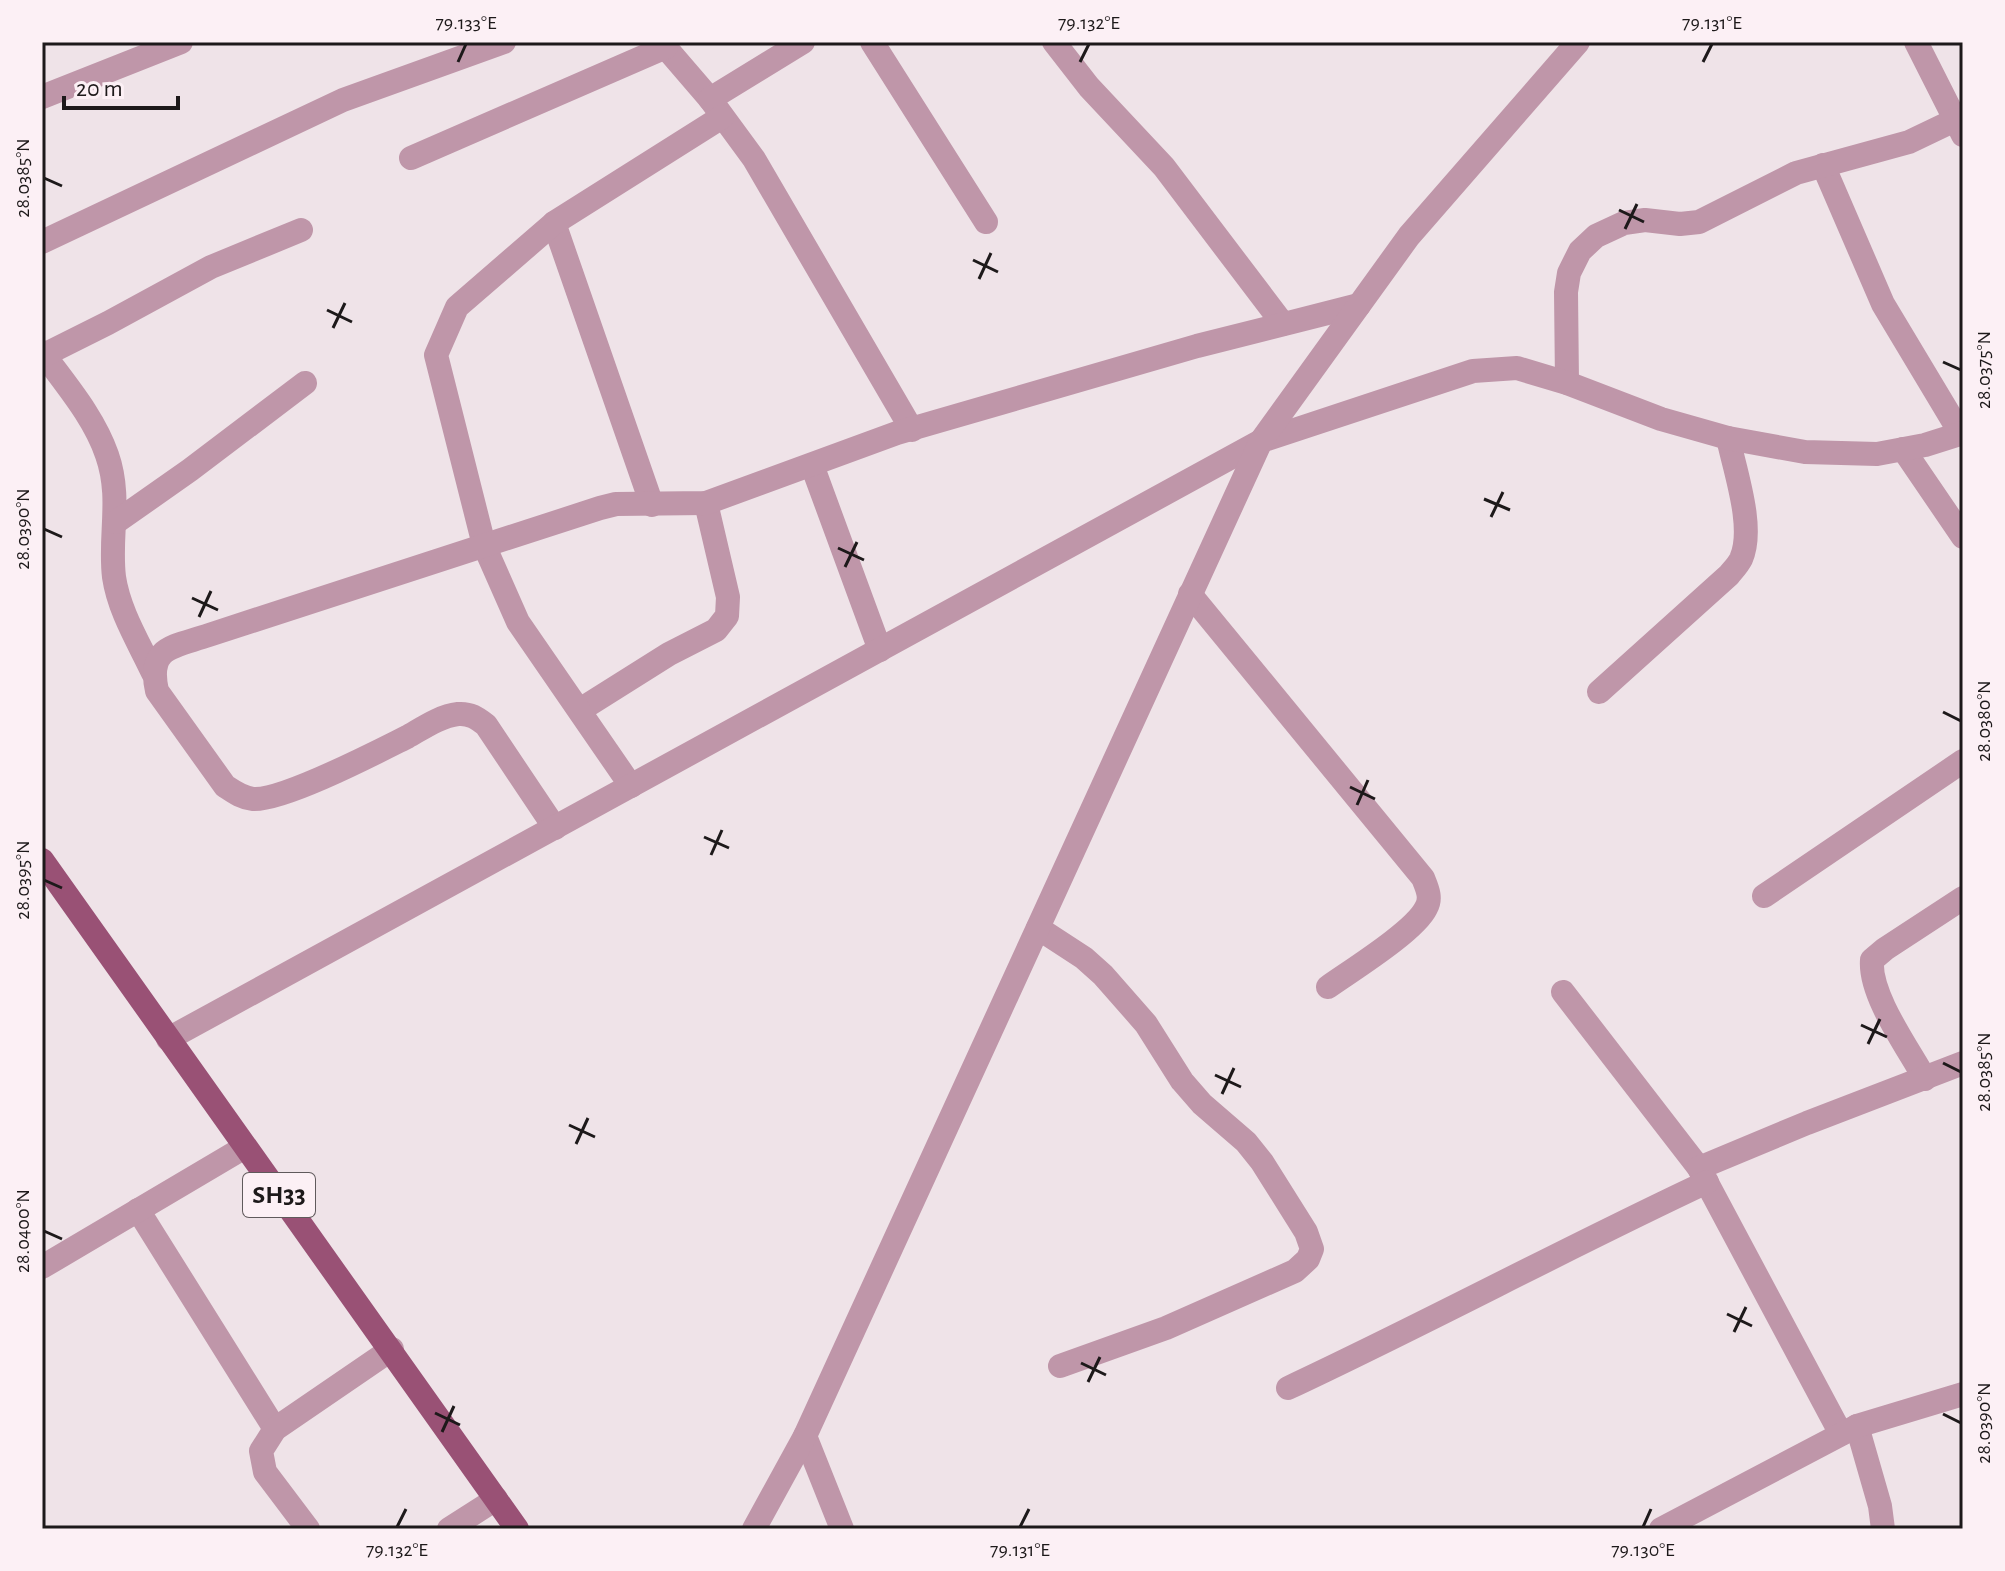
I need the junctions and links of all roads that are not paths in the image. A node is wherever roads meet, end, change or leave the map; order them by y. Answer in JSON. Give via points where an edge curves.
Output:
{"nodes":[{"id":1,"x":181,"y":42,"type":"edge"},
{"id":2,"x":504,"y":42,"type":"edge"},
{"id":3,"x":803,"y":42,"type":"edge"},
{"id":4,"x":872,"y":42,"type":"edge"},
{"id":5,"x":1054,"y":42,"type":"edge"},
{"id":6,"x":1578,"y":42,"type":"edge"},
{"id":7,"x":1916,"y":42,"type":"edge"},
{"id":8,"x":663,"y":45,"type":"edge"},
{"id":9,"x":42,"y":97,"type":"edge"},
{"id":10,"x":716,"y":108,"type":"junction"},
{"id":11,"x":1959,"y":128,"type":"edge"},
{"id":12,"x":411,"y":158,"type":"dead end"},
{"id":13,"x":1823,"y":165,"type":"junction"},
{"id":14,"x":986,"y":222,"type":"dead end"},
{"id":15,"x":554,"y":223,"type":"junction"},
{"id":16,"x":301,"y":230,"type":"dead end"},
{"id":17,"x":42,"y":242,"type":"edge"},
{"id":18,"x":1359,"y":305,"type":"junction"},
{"id":19,"x":1283,"y":324,"type":"junction"},
{"id":20,"x":43,"y":354,"type":"edge"},
{"id":21,"x":305,"y":383,"type":"dead end"},
{"id":22,"x":1567,"y":383,"type":"junction"},
{"id":23,"x":912,"y":430,"type":"junction"},
{"id":24,"x":1962,"y":434,"type":"edge"},
{"id":25,"x":1728,"y":438,"type":"junction"},
{"id":26,"x":1261,"y":441,"type":"junction"},
{"id":27,"x":1903,"y":449,"type":"junction"},
{"id":28,"x":812,"y":465,"type":"junction"},
{"id":29,"x":706,"y":503,"type":"junction"},
{"id":30,"x":652,"y":505,"type":"junction"},
{"id":31,"x":116,"y":522,"type":"junction"},
{"id":32,"x":1963,"y":537,"type":"edge"},
{"id":33,"x":484,"y":545,"type":"junction"},
{"id":34,"x":1190,"y":594,"type":"junction"},
{"id":35,"x":880,"y":650,"type":"junction"},
{"id":36,"x":153,"y":673,"type":"junction"},
{"id":37,"x":1599,"y":692,"type":"dead end"},
{"id":38,"x":580,"y":710,"type":"junction"},
{"id":39,"x":1963,"y":761,"type":"edge"},
{"id":40,"x":631,"y":786,"type":"junction"},
{"id":41,"x":555,"y":828,"type":"junction"},
{"id":42,"x":42,"y":860,"type":"edge"},
{"id":43,"x":1764,"y":896,"type":"dead end"},
{"id":44,"x":1963,"y":898,"type":"edge"},
{"id":45,"x":1038,"y":928,"type":"junction"},
{"id":46,"x":1328,"y":987,"type":"dead end"},
{"id":47,"x":1563,"y":992,"type":"dead end"},
{"id":48,"x":168,"y":1039,"type":"junction"},
{"id":49,"x":1963,"y":1063,"type":"edge"},
{"id":50,"x":1925,"y":1079,"type":"junction"},
{"id":51,"x":245,"y":1147,"type":"junction"},
{"id":52,"x":1703,"y":1175,"type":"junction"},
{"id":53,"x":138,"y":1210,"type":"junction"},
{"id":54,"x":42,"y":1267,"type":"edge"},
{"id":55,"x":392,"y":1349,"type":"junction"},
{"id":56,"x":1060,"y":1366,"type":"dead end"},
{"id":57,"x":1288,"y":1388,"type":"dead end"},
{"id":58,"x":1963,"y":1394,"type":"edge"},
{"id":59,"x":275,"y":1429,"type":"junction"},
{"id":60,"x":1849,"y":1430,"type":"junction"},
{"id":61,"x":805,"y":1436,"type":"junction"},
{"id":62,"x":496,"y":1499,"type":"junction"},
{"id":63,"x":308,"y":1529,"type":"edge"},
{"id":64,"x":449,"y":1529,"type":"edge"},
{"id":65,"x":517,"y":1529,"type":"edge"},
{"id":66,"x":754,"y":1529,"type":"edge"},
{"id":67,"x":842,"y":1529,"type":"edge"},
{"id":68,"x":1661,"y":1529,"type":"edge"},
{"id":69,"x":1883,"y":1529,"type":"edge"}],
"edges":[{"from":1,"to":9,"type":"street"},
{"from":2,"to":17,"type":"street","via":[[343,100]]},
{"from":3,"to":10,"type":"street"},
{"from":4,"to":14,"type":"street"},
{"from":5,"to":19,"type":"street","via":[[1164,167]]},
{"from":6,"to":18,"type":"street","via":[[1409,236]]},
{"from":7,"to":11,"type":"street"},
{"from":8,"to":10,"type":"street"},
{"from":8,"to":12,"type":"street"},
{"from":10,"to":15,"type":"street"},
{"from":10,"to":23,"type":"street","via":[[754,159]]},
{"from":11,"to":13,"type":"street"},
{"from":13,"to":22,"type":"street","via":[[1796,173],[1699,222],[1645,220],[1596,236],[1580,251],[1569,273]]},
{"from":13,"to":24,"type":"street","via":[[1883,304]]},
{"from":15,"to":30,"type":"street"},
{"from":15,"to":33,"type":"street","via":[[457,307],[436,355]]},
{"from":16,"to":20,"type":"street","via":[[211,267]]},
{"from":18,"to":19,"type":"street"},
{"from":18,"to":26,"type":"street"},
{"from":19,"to":23,"type":"street"},
{"from":20,"to":31,"type":"street","via":[[92,422],[107,455]]},
{"from":21,"to":31,"type":"street"},
{"from":22,"to":25,"type":"street"},
{"from":22,"to":26,"type":"street","via":[[1517,368],[1473,371]]},
{"from":23,"to":28,"type":"street"},
{"from":24,"to":27,"type":"street"},
{"from":25,"to":27,"type":"street","via":[[1805,452],[1877,454]]},
{"from":25,"to":37,"type":"street","via":[[1745,521],[1740,561]]},
{"from":26,"to":34,"type":"street"},
{"from":26,"to":35,"type":"street"},
{"from":27,"to":32,"type":"street"},
{"from":28,"to":29,"type":"street"},
{"from":28,"to":35,"type":"street"},
{"from":29,"to":30,"type":"street"},
{"from":29,"to":38,"type":"street","via":[[728,597],[727,616],[716,630]]},
{"from":30,"to":33,"type":"street","via":[[616,504]]},
{"from":31,"to":36,"type":"street","via":[[114,579]]},
{"from":33,"to":36,"type":"street","via":[[162,651]]},
{"from":33,"to":38,"type":"street","via":[[518,622]]},
{"from":34,"to":45,"type":"street"},
{"from":34,"to":46,"type":"street","via":[[1429,891],[1428,906],[1418,921]]},
{"from":35,"to":40,"type":"street"},
{"from":36,"to":41,"type":"street","via":[[157,691],[225,786],[250,799],[271,798],[459,714],[475,716],[486,725]]},
{"from":38,"to":40,"type":"street"},
{"from":39,"to":43,"type":"street"},
{"from":40,"to":41,"type":"street"},
{"from":41,"to":48,"type":"street"},
{"from":42,"to":48,"type":"main road","number":"SH33"},
{"from":44,"to":50,"type":"street","via":[[1872,960],[1881,999]]},
{"from":45,"to":56,"type":"street","via":[[1084,958],[1146,1024],[1182,1081],[1262,1162],[1312,1249],[1295,1271],[1166,1328]]},
{"from":45,"to":61,"type":"street"},
{"from":47,"to":52,"type":"street"},
{"from":48,"to":51,"type":"main road","number":"SH33"},
{"from":49,"to":50,"type":"street"},
{"from":50,"to":52,"type":"street","via":[[1807,1123]]},
{"from":51,"to":53,"type":"street"},
{"from":51,"to":55,"type":"main road","number":"SH33"},
{"from":52,"to":57,"type":"street","via":[[1411,1330]]},
{"from":52,"to":60,"type":"street"},
{"from":53,"to":54,"type":"street"},
{"from":53,"to":59,"type":"street"},
{"from":55,"to":59,"type":"street"},
{"from":55,"to":62,"type":"main road","number":"SH33"},
{"from":58,"to":60,"type":"street"},
{"from":59,"to":63,"type":"street","via":[[261,1451],[265,1472]]},
{"from":60,"to":68,"type":"street"},
{"from":60,"to":69,"type":"street","via":[[1880,1506]]},
{"from":61,"to":66,"type":"street"},
{"from":61,"to":67,"type":"street"},
{"from":62,"to":64,"type":"street"},
{"from":62,"to":65,"type":"main road","number":"SH33"}]}
